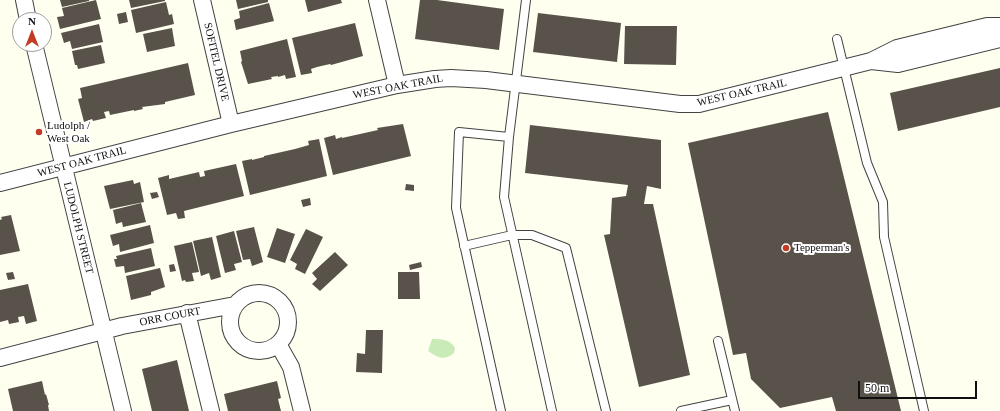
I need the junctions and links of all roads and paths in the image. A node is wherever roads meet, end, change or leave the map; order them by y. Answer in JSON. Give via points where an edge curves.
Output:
{"nodes":[{"id":1,"x":24,"y":0,"type":"edge"},
{"id":2,"x":202,"y":0,"type":"edge"},
{"id":3,"x":377,"y":0,"type":"edge"},
{"id":4,"x":526,"y":0,"type":"edge"},
{"id":5,"x":26,"y":12,"type":"edge"},
{"id":6,"x":1000,"y":26,"type":"edge"},
{"id":7,"x":837,"y":38,"type":"dead end"},
{"id":8,"x":1000,"y":39,"type":"edge"},
{"id":9,"x":36,"y":52,"type":"edge"},
{"id":10,"x":871,"y":61,"type":"junction"},
{"id":11,"x":845,"y":68,"type":"junction"},
{"id":12,"x":516,"y":83,"type":"junction"},
{"id":13,"x":398,"y":86,"type":"junction"},
{"id":14,"x":231,"y":124,"type":"junction"},
{"id":15,"x":509,"y":137,"type":"junction"},
{"id":16,"x":63,"y":167,"type":"junction"},
{"id":17,"x":0,"y":183,"type":"edge"},
{"id":18,"x":512,"y":235,"type":"junction"},
{"id":19,"x":464,"y":246,"type":"junction"},
{"id":20,"x":235,"y":305,"type":"junction"},
{"id":21,"x":187,"y":313,"type":"junction"},
{"id":22,"x":104,"y":331,"type":"junction"},
{"id":23,"x":718,"y":341,"type":"dead end"},
{"id":24,"x":278,"y":344,"type":"junction"},
{"id":25,"x":0,"y":358,"type":"edge"},
{"id":26,"x":732,"y":400,"type":"junction"},
{"id":27,"x":123,"y":411,"type":"edge"},
{"id":28,"x":211,"y":411,"type":"edge"},
{"id":29,"x":302,"y":411,"type":"edge"},
{"id":30,"x":501,"y":411,"type":"edge"},
{"id":31,"x":552,"y":411,"type":"edge"},
{"id":32,"x":606,"y":411,"type":"edge"},
{"id":33,"x":681,"y":411,"type":"edge"},
{"id":34,"x":735,"y":411,"type":"edge"},
{"id":35,"x":924,"y":411,"type":"edge"}],
"edges":[{"from":1,"to":5,"type":"street"},
{"from":2,"to":14,"type":"street","name":"SOFITEL DRIVE"},
{"from":3,"to":13,"type":"street"},
{"from":4,"to":12,"type":"lane"},
{"from":6,"to":10,"type":"street","name":"WEST OAK TRAIL","via":[[987,26],[897,48]]},
{"from":7,"to":11,"type":"lane"},
{"from":8,"to":10,"type":"street","name":"WEST OAK TRAIL","via":[[898,64]]},
{"from":9,"to":16,"type":"street","name":"LUDOLPH STREET"},
{"from":10,"to":11,"type":"street","name":"WEST OAK TRAIL"},
{"from":11,"to":12,"type":"street","name":"WEST OAK TRAIL","via":[[699,104],[680,104]]},
{"from":11,"to":35,"type":"lane","via":[[867,163],[883,202],[884,237]]},
{"from":12,"to":13,"type":"street","name":"WEST OAK TRAIL","via":[[451,78]]},
{"from":12,"to":15,"type":"lane"},
{"from":13,"to":14,"type":"street","name":"WEST OAK TRAIL"},
{"from":14,"to":16,"type":"street","name":"WEST OAK TRAIL"},
{"from":15,"to":18,"type":"lane","via":[[504,197]]},
{"from":15,"to":19,"type":"lane","via":[[459,132],[456,208]]},
{"from":16,"to":17,"type":"street","name":"WEST OAK TRAIL"},
{"from":16,"to":22,"type":"street","name":"LUDOLPH STREET"},
{"from":18,"to":19,"type":"lane"},
{"from":18,"to":31,"type":"lane"},
{"from":18,"to":32,"type":"lane","via":[[532,235],[566,248]]},
{"from":19,"to":30,"type":"lane"},
{"from":20,"to":21,"type":"street","name":"ORR COURT"},
{"from":20,"to":24,"type":"street","via":[[230,318],[231,328],[241,345],[260,351]]},
{"from":20,"to":24,"type":"street","name":"ORR COURT","via":[[248,296],[257,294],[276,299],[287,314],[288,324],[286,334]]},
{"from":21,"to":22,"type":"street","name":"ORR COURT"},
{"from":21,"to":28,"type":"street"},
{"from":22,"to":25,"type":"street","name":"ORR COURT"},
{"from":22,"to":27,"type":"street","name":"LUDOLPH STREET"},
{"from":23,"to":26,"type":"lane"},
{"from":24,"to":29,"type":"street","via":[[292,367]]},
{"from":26,"to":33,"type":"lane"},
{"from":26,"to":34,"type":"lane"}]}
